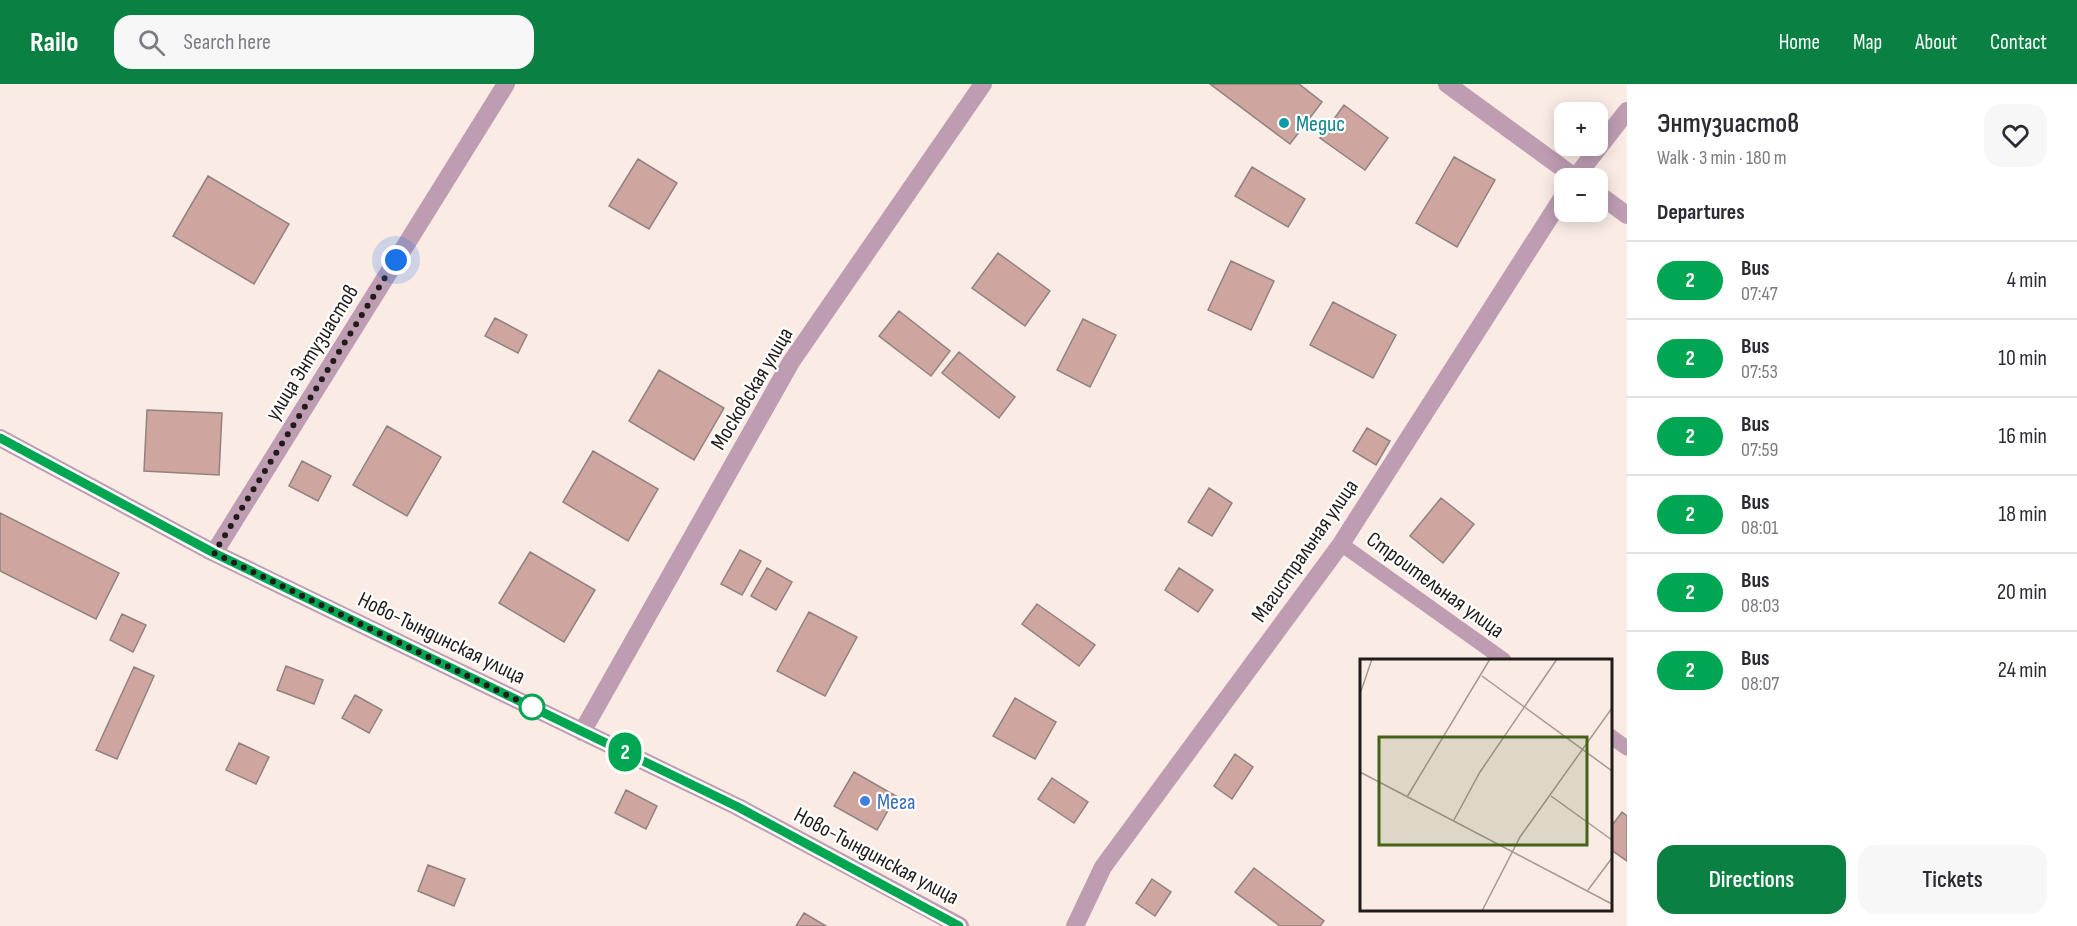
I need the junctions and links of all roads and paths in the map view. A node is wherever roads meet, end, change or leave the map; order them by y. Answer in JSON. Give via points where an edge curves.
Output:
{"nodes":[{"id":1,"x":506,"y":84,"type":"edge"},
{"id":2,"x":983,"y":84,"type":"edge"},
{"id":3,"x":1447,"y":84,"type":"edge"},
{"id":4,"x":1627,"y":111,"type":"edge"},
{"id":5,"x":1561,"y":168,"type":"edge"},
{"id":6,"x":1583,"y":168,"type":"edge"},
{"id":7,"x":1608,"y":201,"type":"edge"},
{"id":8,"x":1554,"y":211,"type":"edge"},
{"id":9,"x":1627,"y":215,"type":"edge"},
{"id":10,"x":0,"y":438,"type":"edge"},
{"id":11,"x":1341,"y":544,"type":"junction"},
{"id":12,"x":214,"y":553,"type":"junction"},
{"id":13,"x":1503,"y":659,"type":"edge"},
{"id":14,"x":582,"y":732,"type":"junction"},
{"id":15,"x":1612,"y":737,"type":"edge"},
{"id":16,"x":1627,"y":748,"type":"edge"},
{"id":17,"x":960,"y":926,"type":"edge"},
{"id":18,"x":1075,"y":926,"type":"edge"}],
"edges":[{"from":1,"to":12,"type":"street","name":"улица Энтузиастов"},
{"from":2,"to":14,"type":"street","name":"Московская улица","via":[[791,362]]},
{"from":3,"to":5,"type":"street"},
{"from":4,"to":6,"type":"street"},
{"from":7,"to":9,"type":"street"},
{"from":8,"to":11,"type":"street","name":"Магистральная улица"},
{"from":10,"to":12,"type":"street","name":"Ново-Тындинская улица"},
{"from":11,"to":13,"type":"lane","name":"Строительная улица"},
{"from":11,"to":18,"type":"street","name":"Магистральная улица","via":[[1103,867]]},
{"from":12,"to":14,"type":"street","name":"Ново-Тындинская улица"},
{"from":14,"to":17,"type":"street","name":"Ново-Тындинская улица","via":[[738,807]]},
{"from":15,"to":16,"type":"lane"}]}
